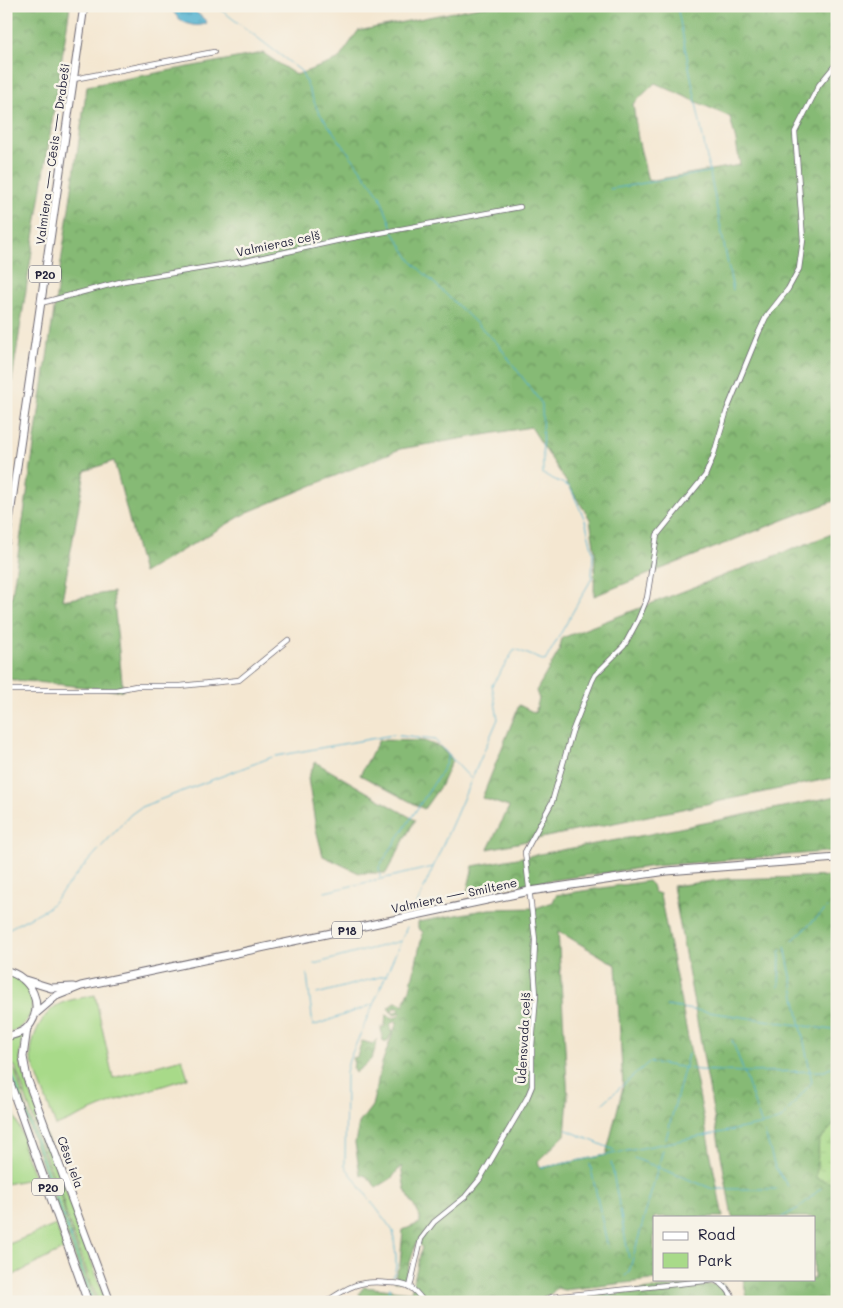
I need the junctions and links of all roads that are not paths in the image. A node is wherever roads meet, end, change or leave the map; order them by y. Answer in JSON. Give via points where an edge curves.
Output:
{"nodes":[{"id":1,"x":84,"y":6,"type":"edge"},
{"id":2,"x":214,"y":52,"type":"dead end"},
{"id":3,"x":837,"y":63,"type":"edge"},
{"id":4,"x":74,"y":79,"type":"junction"},
{"id":5,"x":520,"y":207,"type":"dead end"},
{"id":6,"x":41,"y":303,"type":"junction"},
{"id":7,"x":6,"y":542,"type":"edge"},
{"id":8,"x":288,"y":640,"type":"dead end"},
{"id":9,"x":6,"y":690,"type":"edge"},
{"id":10,"x":837,"y":858,"type":"edge"},
{"id":11,"x":530,"y":891,"type":"junction"},
{"id":12,"x":7,"y":970,"type":"edge"},
{"id":13,"x":25,"y":980,"type":"junction"},
{"id":14,"x":81,"y":986,"type":"junction"},
{"id":15,"x":35,"y":1014,"type":"junction"},
{"id":16,"x":27,"y":1028,"type":"junction"},
{"id":17,"x":6,"y":1037,"type":"edge"},
{"id":18,"x":6,"y":1072,"type":"edge"},
{"id":19,"x":410,"y":1287,"type":"junction"},
{"id":20,"x":88,"y":1302,"type":"edge"},
{"id":21,"x":110,"y":1302,"type":"edge"},
{"id":22,"x":326,"y":1302,"type":"edge"},
{"id":23,"x":424,"y":1302,"type":"edge"},
{"id":24,"x":542,"y":1302,"type":"edge"},
{"id":25,"x":734,"y":1302,"type":"edge"}],
"edges":[{"from":1,"to":4,"type":"main road","name":"Valmiera — Cēsis — Drabeši","number":"P20"},
{"from":2,"to":4,"type":"street"},
{"from":3,"to":11,"type":"street","name":"Ūdensvada ceļš","via":[[819,85],[795,132],[803,240],[799,269],[759,332],[726,410],[705,476],[657,535],[647,598],[638,620],[624,646],[595,675],[584,698],[552,802],[526,852]]},
{"from":4,"to":6,"type":"main road","name":"Valmiera — Cēsis — Drabeši","number":"P20"},
{"from":5,"to":6,"type":"street","name":"Valmieras ceļš","via":[[124,282]]},
{"from":6,"to":7,"type":"main road","name":"Valmiera — Cēsis — Drabeši","number":"P20"},
{"from":8,"to":9,"type":"street","via":[[239,680],[116,690]]},
{"from":10,"to":11,"type":"main road","name":"Valmiera — Smiltene","number":"P18","via":[[667,870]]},
{"from":11,"to":14,"type":"main road","name":"Valmiera — Smiltene","number":"P18"},
{"from":11,"to":19,"type":"street","name":"Ūdensvada ceļš","via":[[536,995],[532,1086],[480,1179],[465,1197],[434,1222],[421,1239]]},
{"from":12,"to":13,"type":"main road","number":"P18"},
{"from":13,"to":14,"type":"main road","name":"Valmiera — Smiltene","number":"P18","via":[[51,988]]},
{"from":13,"to":15,"type":"main road","via":[[35,999]]},
{"from":14,"to":15,"type":"main road","name":"Valmiera — Smiltene","number":"P18","via":[[56,996]]},
{"from":15,"to":16,"type":"main road","number":"P18"},
{"from":16,"to":17,"type":"main road"},
{"from":16,"to":21,"type":"main road","name":"Cēsu iela","number":"P20","via":[[23,1057],[27,1078]]},
{"from":18,"to":20,"type":"main road","number":"P20"},
{"from":19,"to":22,"type":"street","via":[[362,1282]]},
{"from":19,"to":23,"type":"street"},
{"from":24,"to":25,"type":"street","via":[[552,1297],[715,1280],[724,1284]]}]}
